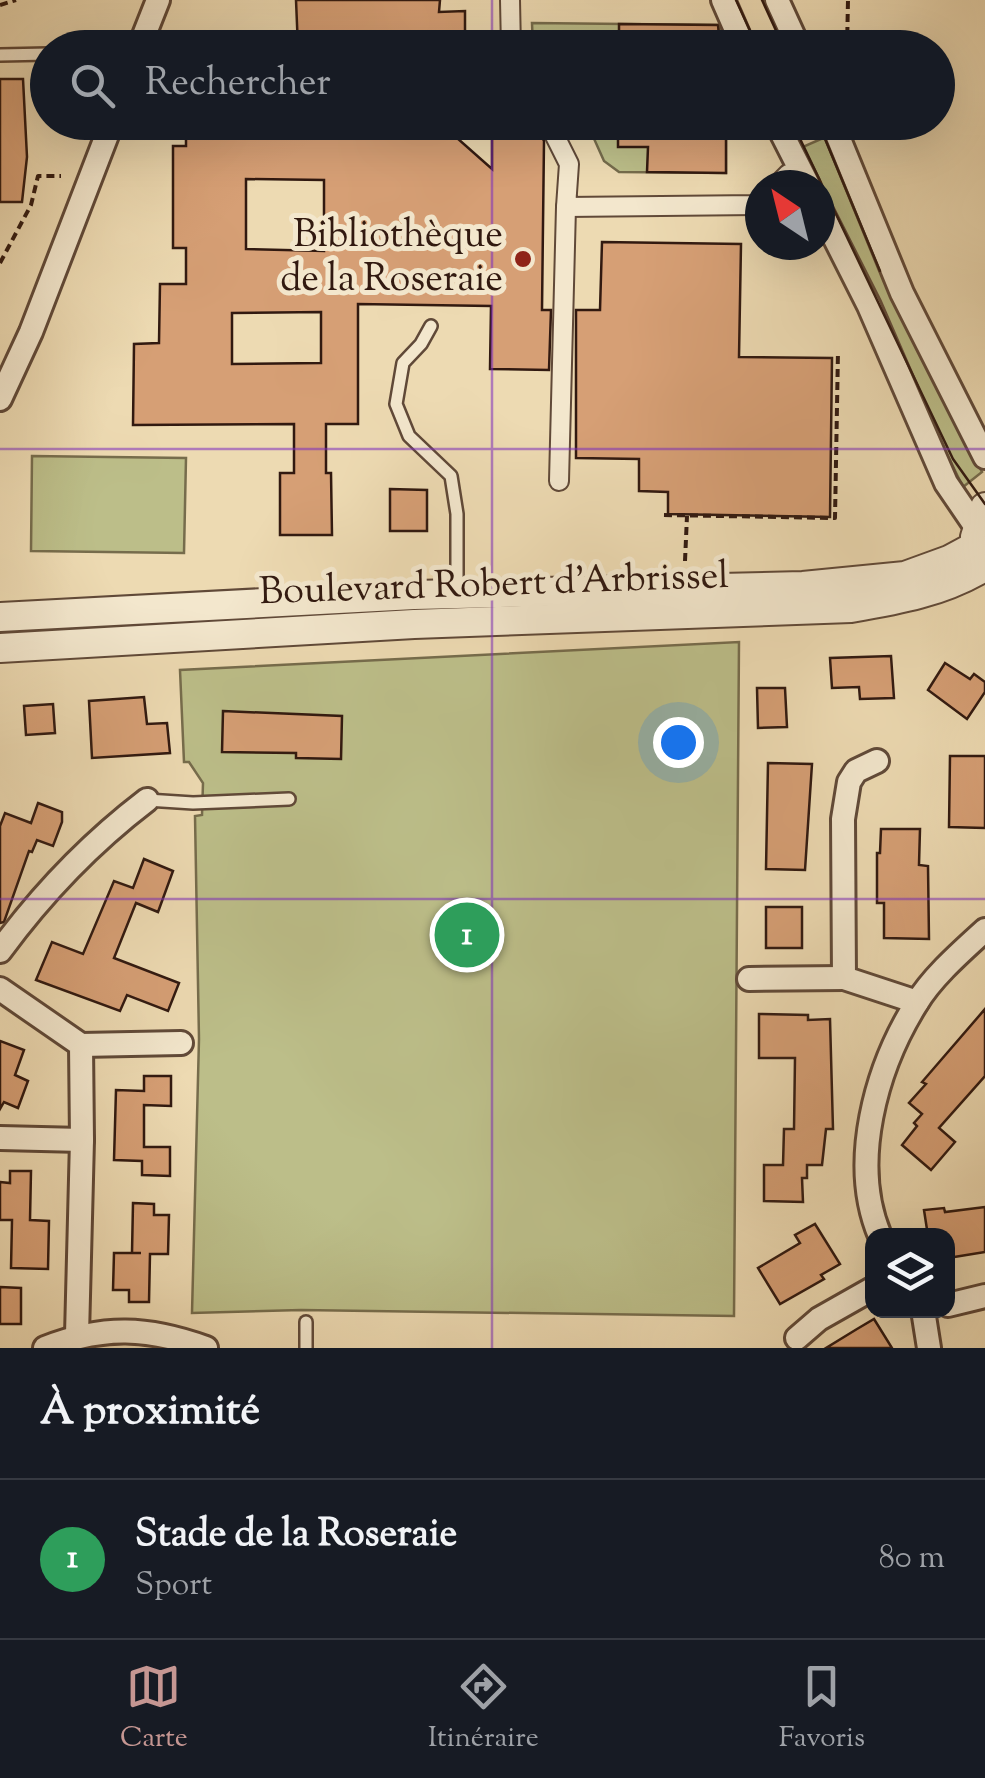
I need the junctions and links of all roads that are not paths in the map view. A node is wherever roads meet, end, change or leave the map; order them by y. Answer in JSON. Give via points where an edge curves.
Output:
{"nodes":[{"id":1,"x":158,"y":0,"type":"edge"},
{"id":2,"x":510,"y":0,"type":"edge"},
{"id":3,"x":723,"y":0,"type":"edge"},
{"id":4,"x":777,"y":0,"type":"edge"},
{"id":5,"x":147,"y":30,"type":"edge"},
{"id":6,"x":510,"y":30,"type":"edge"},
{"id":7,"x":736,"y":30,"type":"edge"},
{"id":8,"x":791,"y":30,"type":"edge"},
{"id":9,"x":30,"y":54,"type":"edge"},
{"id":10,"x":0,"y":55,"type":"edge"},
{"id":11,"x":104,"y":140,"type":"edge"},
{"id":12,"x":557,"y":140,"type":"edge"},
{"id":13,"x":780,"y":140,"type":"edge"},
{"id":14,"x":839,"y":140,"type":"edge"},
{"id":15,"x":788,"y":170,"type":"edge"},
{"id":16,"x":745,"y":205,"type":"edge"},
{"id":17,"x":566,"y":206,"type":"junction"},
{"id":18,"x":835,"y":238,"type":"edge"},
{"id":19,"x":431,"y":326,"type":"dead end"},
{"id":20,"x":10,"y":356,"type":"edge"},
{"id":21,"x":0,"y":399,"type":"edge"},
{"id":22,"x":985,"y":457,"type":"edge"},
{"id":23,"x":559,"y":481,"type":"dead end"},
{"id":24,"x":981,"y":543,"type":"edge"},
{"id":25,"x":458,"y":608,"type":"junction"},
{"id":26,"x":5,"y":611,"type":"edge"},
{"id":27,"x":0,"y":648,"type":"edge"},
{"id":28,"x":877,"y":761,"type":"dead end"},
{"id":29,"x":290,"y":799,"type":"dead end"},
{"id":30,"x":147,"y":800,"type":"joint"},
{"id":31,"x":985,"y":930,"type":"edge"},
{"id":32,"x":0,"y":951,"type":"edge"},
{"id":33,"x":749,"y":978,"type":"dead end"},
{"id":34,"x":844,"y":978,"type":"junction"},
{"id":35,"x":0,"y":989,"type":"edge"},
{"id":36,"x":917,"y":1002,"type":"junction"},
{"id":37,"x":181,"y":1044,"type":"dead end"},
{"id":38,"x":80,"y":1045,"type":"junction"},
{"id":39,"x":0,"y":1138,"type":"edge"},
{"id":40,"x":82,"y":1140,"type":"junction"},
{"id":41,"x":878,"y":1228,"type":"edge"},
{"id":42,"x":865,"y":1293,"type":"edge"},
{"id":43,"x":985,"y":1296,"type":"edge"},
{"id":44,"x":955,"y":1303,"type":"edge"},
{"id":45,"x":924,"y":1318,"type":"edge"},
{"id":46,"x":306,"y":1322,"type":"dead end"},
{"id":47,"x":77,"y":1335,"type":"junction"},
{"id":48,"x":797,"y":1338,"type":"dead end"},
{"id":49,"x":45,"y":1348,"type":"edge"},
{"id":50,"x":206,"y":1348,"type":"edge"},
{"id":51,"x":306,"y":1348,"type":"edge"},
{"id":52,"x":929,"y":1348,"type":"edge"}],
"edges":[{"from":1,"to":5,"type":"street"},
{"from":2,"to":6,"type":"street"},
{"from":3,"to":7,"type":"street"},
{"from":4,"to":8,"type":"street"},
{"from":9,"to":10,"type":"lane"},
{"from":11,"to":20,"type":"street"},
{"from":12,"to":17,"type":"street","via":[[569,164]]},
{"from":13,"to":15,"type":"street"},
{"from":14,"to":22,"type":"street","via":[[902,293]]},
{"from":16,"to":17,"type":"street"},
{"from":17,"to":23,"type":"street"},
{"from":18,"to":24,"type":"street","via":[[946,484]]},
{"from":19,"to":25,"type":"lane","via":[[403,363],[396,404],[409,436],[451,476]]},
{"from":20,"to":21,"type":"street"},
{"from":24,"to":25,"type":"street","name":"Boulevard Robert d'Arbrissel","via":[[905,576]]},
{"from":24,"to":25,"type":"street","name":"Boulevard Robert d'Arbrissel","via":[[958,583],[851,608]]},
{"from":25,"to":26,"type":"street","name":"Boulevard Robert d'Arbrissel"},
{"from":25,"to":27,"type":"street","name":"Boulevard Robert d'Arbrissel"},
{"from":28,"to":34,"type":"street","via":[[849,782],[843,819]]},
{"from":29,"to":30,"type":"lane"},
{"from":30,"to":32,"type":"street","via":[[113,826]]},
{"from":31,"to":36,"type":"street"},
{"from":33,"to":34,"type":"street"},
{"from":34,"to":36,"type":"street"},
{"from":35,"to":38,"type":"street"},
{"from":36,"to":41,"type":"street","via":[[884,1067],[869,1132],[866,1174]]},
{"from":37,"to":38,"type":"street"},
{"from":38,"to":40,"type":"street"},
{"from":39,"to":40,"type":"street"},
{"from":40,"to":47,"type":"street"},
{"from":42,"to":48,"type":"street"},
{"from":43,"to":44,"type":"street"},
{"from":45,"to":52,"type":"street"},
{"from":46,"to":51,"type":"lane"},
{"from":47,"to":49,"type":"street"},
{"from":47,"to":50,"type":"street","via":[[130,1330]]}]}
